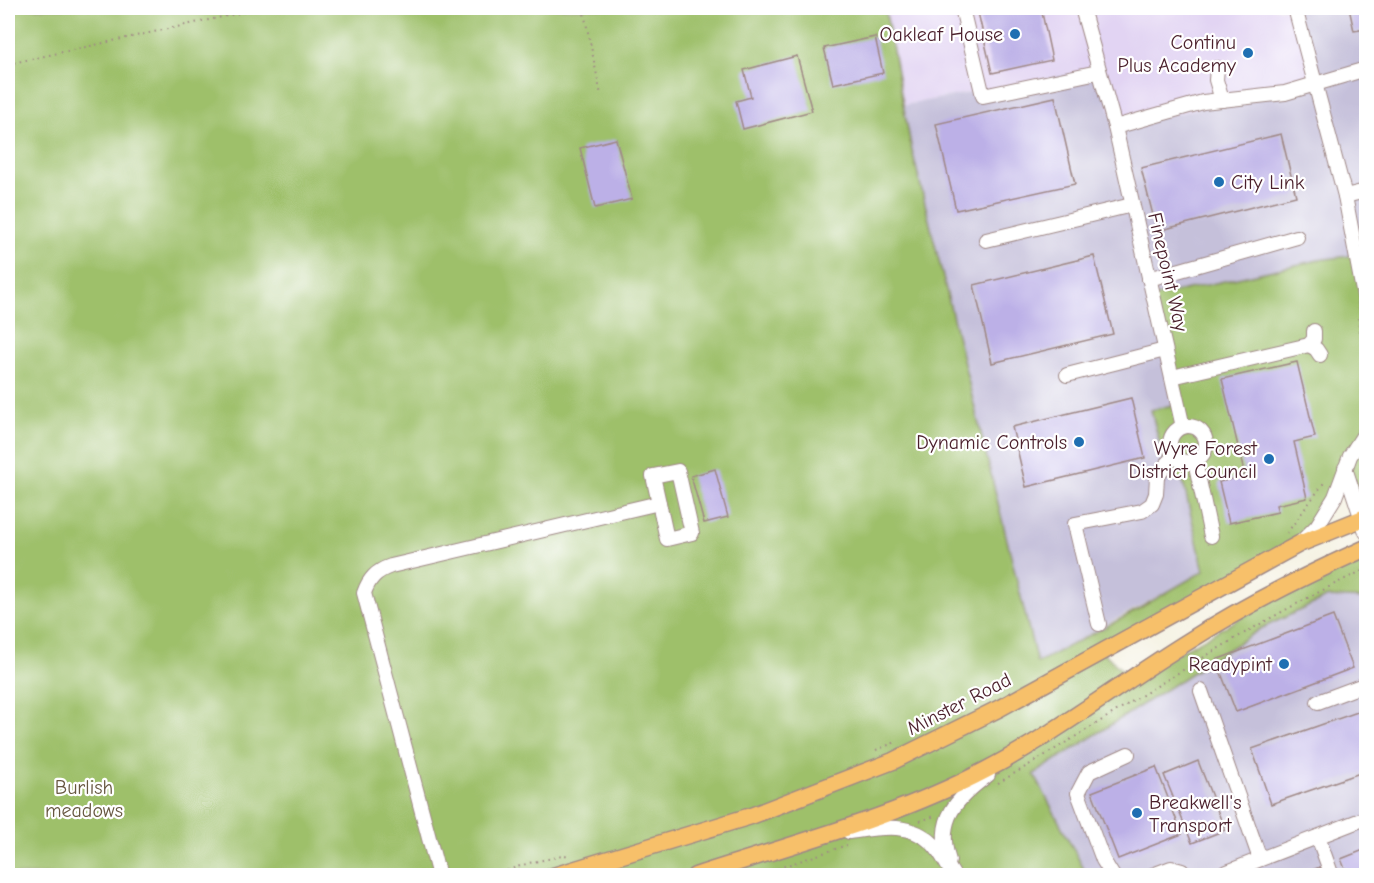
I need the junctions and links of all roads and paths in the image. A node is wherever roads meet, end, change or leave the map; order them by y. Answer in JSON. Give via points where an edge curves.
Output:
{"nodes":[{"id":1,"x":263,"y":8,"type":"edge"},
{"id":2,"x":583,"y":8,"type":"edge"},
{"id":3,"x":962,"y":8,"type":"edge"},
{"id":4,"x":1082,"y":8,"type":"edge"},
{"id":5,"x":1295,"y":8,"type":"edge"},
{"id":6,"x":8,"y":64,"type":"edge"},
{"id":7,"x":1217,"y":68,"type":"dead end"},
{"id":8,"x":1366,"y":69,"type":"edge"},
{"id":9,"x":1098,"y":70,"type":"junction"},
{"id":10,"x":1315,"y":83,"type":"junction"},
{"id":11,"x":601,"y":95,"type":"dead end"},
{"id":12,"x":1222,"y":100,"type":"junction"},
{"id":13,"x":1114,"y":127,"type":"junction"},
{"id":14,"x":1366,"y":191,"type":"edge"},
{"id":15,"x":1346,"y":196,"type":"junction"},
{"id":16,"x":1132,"y":205,"type":"junction"},
{"id":17,"x":1297,"y":237,"type":"dead end"},
{"id":18,"x":986,"y":240,"type":"dead end"},
{"id":19,"x":1149,"y":279,"type":"junction"},
{"id":20,"x":1366,"y":307,"type":"edge"},
{"id":21,"x":1165,"y":350,"type":"junction"},
{"id":22,"x":1320,"y":355,"type":"dead end"},
{"id":23,"x":1067,"y":375,"type":"dead end"},
{"id":24,"x":1172,"y":377,"type":"junction"},
{"id":25,"x":1366,"y":400,"type":"edge"},
{"id":26,"x":1364,"y":425,"type":"edge"},
{"id":27,"x":1183,"y":427,"type":"junction"},
{"id":28,"x":1174,"y":455,"type":"junction"},
{"id":29,"x":1195,"y":461,"type":"junction"},
{"id":30,"x":1345,"y":468,"type":"junction"},
{"id":31,"x":1326,"y":480,"type":"dead end"},
{"id":32,"x":659,"y":503,"type":"junction"},
{"id":33,"x":1365,"y":522,"type":"edge"},
{"id":34,"x":1212,"y":536,"type":"dead end"},
{"id":35,"x":1293,"y":538,"type":"junction"},
{"id":36,"x":1366,"y":548,"type":"edge"},
{"id":37,"x":1366,"y":569,"type":"edge"},
{"id":38,"x":1099,"y":624,"type":"dead end"},
{"id":39,"x":1366,"y":684,"type":"edge"},
{"id":40,"x":1201,"y":691,"type":"dead end"},
{"id":41,"x":1318,"y":702,"type":"dead end"},
{"id":42,"x":1078,"y":737,"type":"dead end"},
{"id":43,"x":897,"y":741,"type":"dead end"},
{"id":44,"x":875,"y":751,"type":"dead end"},
{"id":45,"x":1128,"y":754,"type":"dead end"},
{"id":46,"x":1011,"y":757,"type":"junction"},
{"id":47,"x":1366,"y":818,"type":"edge"},
{"id":48,"x":818,"y":836,"type":"junction"},
{"id":49,"x":1318,"y":837,"type":"junction"},
{"id":50,"x":569,"y":855,"type":"dead end"},
{"id":51,"x":1260,"y":859,"type":"junction"},
{"id":52,"x":952,"y":872,"type":"edge"},
{"id":53,"x":439,"y":876,"type":"edge"},
{"id":54,"x":490,"y":876,"type":"edge"},
{"id":55,"x":553,"y":876,"type":"edge"},
{"id":56,"x":695,"y":876,"type":"edge"},
{"id":57,"x":1113,"y":876,"type":"edge"},
{"id":58,"x":1150,"y":876,"type":"edge"},
{"id":59,"x":1185,"y":876,"type":"edge"},
{"id":60,"x":1217,"y":876,"type":"edge"},
{"id":61,"x":1332,"y":876,"type":"edge"}],
"edges":[{"from":1,"to":6,"type":"path"},
{"from":2,"to":11,"type":"path"},
{"from":3,"to":9,"type":"street","via":[[983,96]]},
{"from":4,"to":9,"type":"street","name":"Finepoint Way"},
{"from":5,"to":10,"type":"street"},
{"from":7,"to":12,"type":"street"},
{"from":8,"to":10,"type":"street"},
{"from":9,"to":13,"type":"street","name":"Finepoint Way"},
{"from":10,"to":12,"type":"street","via":[[1268,96]]},
{"from":10,"to":15,"type":"street"},
{"from":12,"to":13,"type":"street"},
{"from":13,"to":16,"type":"street","name":"Finepoint Way"},
{"from":14,"to":15,"type":"street"},
{"from":15,"to":20,"type":"street"},
{"from":16,"to":18,"type":"street"},
{"from":16,"to":19,"type":"street","name":"Finepoint Way"},
{"from":17,"to":19,"type":"street"},
{"from":19,"to":21,"type":"street","name":"Finepoint Way"},
{"from":21,"to":23,"type":"street"},
{"from":21,"to":24,"type":"street","name":"Finepoint Way"},
{"from":22,"to":24,"type":"street","via":[[1312,338]]},
{"from":24,"to":27,"type":"street","name":"Finepoint Way"},
{"from":25,"to":26,"type":"path"},
{"from":26,"to":30,"type":"street"},
{"from":27,"to":28,"type":"street","via":[[1171,439]]},
{"from":27,"to":29,"type":"street","via":[[1200,430],[1206,441],[1204,453]]},
{"from":28,"to":29,"type":"street","via":[[1184,461]]},
{"from":28,"to":38,"type":"street","via":[[1157,477],[1152,504],[1142,511],[1075,524]]},
{"from":29,"to":34,"type":"street"},
{"from":30,"to":33,"type":"street"},
{"from":30,"to":35,"type":"street","via":[[1335,497],[1317,526]]},
{"from":31,"to":35,"type":"path"},
{"from":32,"to":32,"type":"street","via":[[653,476],[678,471],[692,533],[667,539]]},
{"from":32,"to":53,"type":"street","via":[[391,566],[379,570],[367,584],[364,593]]},
{"from":33,"to":35,"type":"main road","name":"Minster Road"},
{"from":35,"to":55,"type":"main road","name":"Minster Road","via":[[1000,708],[893,761],[751,816]]},
{"from":36,"to":46,"type":"main road","via":[[1207,629]]},
{"from":37,"to":42,"type":"path","via":[[1247,630]]},
{"from":39,"to":41,"type":"street"},
{"from":40,"to":51,"type":"street"},
{"from":43,"to":44,"type":"path"},
{"from":45,"to":57,"type":"street","via":[[1089,772],[1078,793]]},
{"from":46,"to":48,"type":"main road","via":[[922,799]]},
{"from":46,"to":52,"type":"street","via":[[966,792],[952,810],[945,829]]},
{"from":47,"to":49,"type":"street"},
{"from":48,"to":52,"type":"street","via":[[903,828],[929,841]]},
{"from":48,"to":56,"type":"main road"},
{"from":49,"to":51,"type":"street"},
{"from":49,"to":61,"type":"street"},
{"from":50,"to":54,"type":"path"},
{"from":51,"to":60,"type":"street"},
{"from":58,"to":59,"type":"street","via":[[1171,868]]}]}
